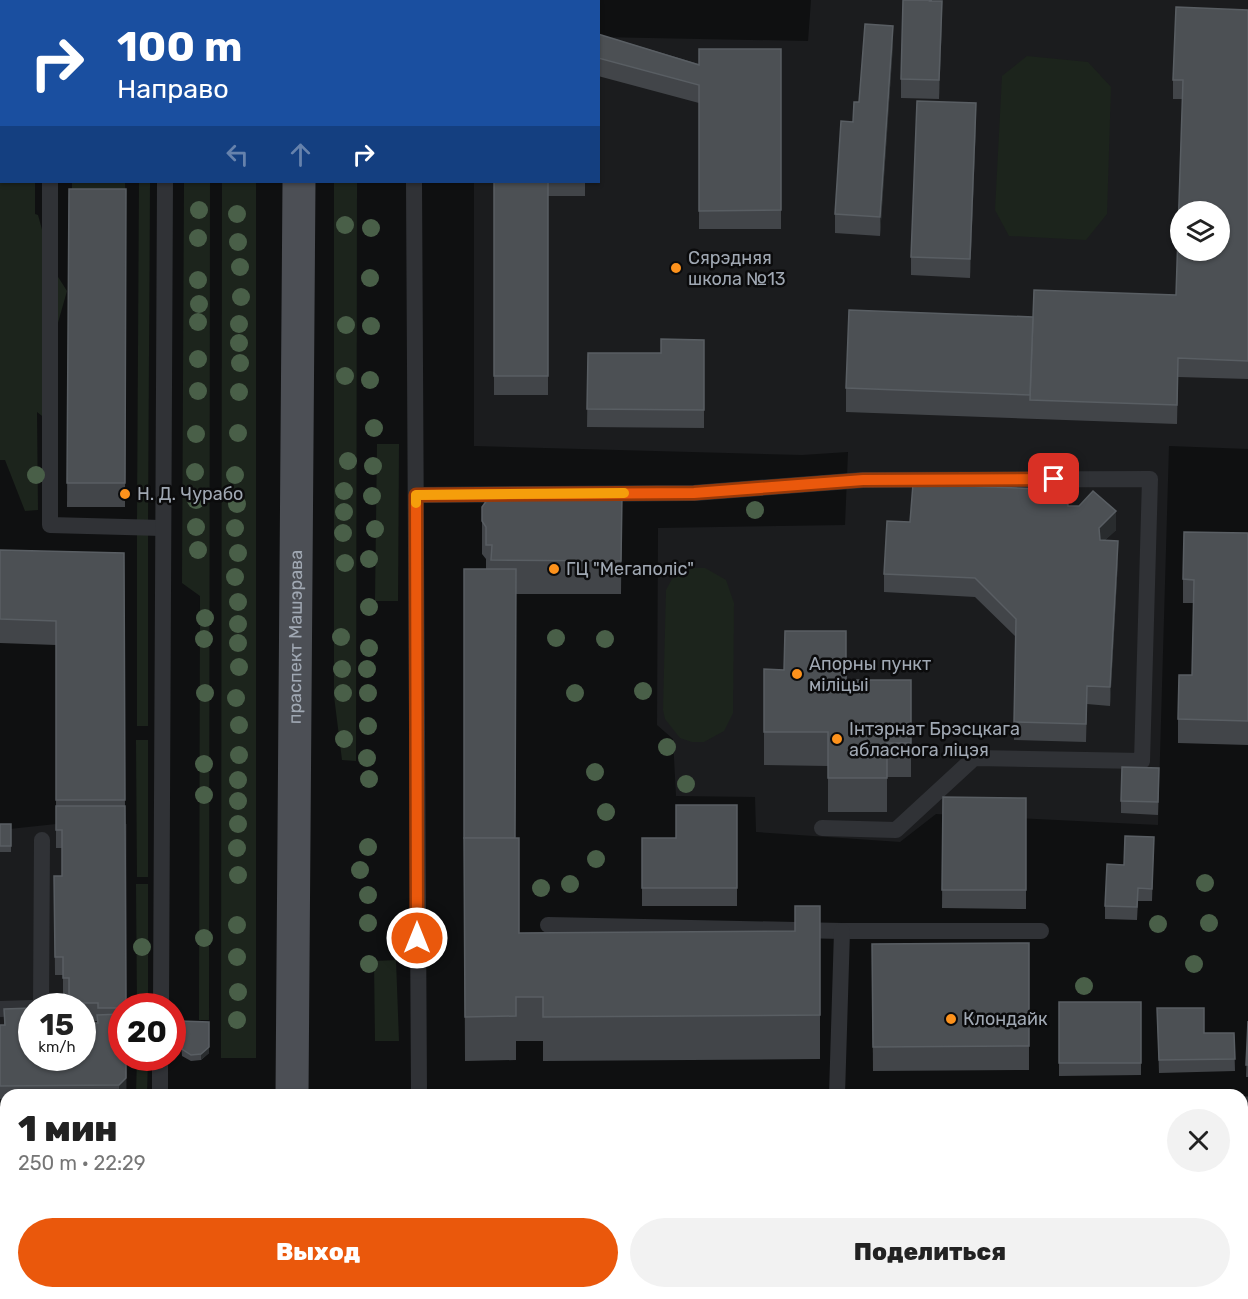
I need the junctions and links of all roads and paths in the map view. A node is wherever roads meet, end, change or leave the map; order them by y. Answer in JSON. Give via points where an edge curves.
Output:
{"nodes":[{"id":1,"x":50,"y":183,"type":"edge"},
{"id":2,"x":165,"y":183,"type":"edge"},
{"id":3,"x":299,"y":183,"type":"edge"},
{"id":4,"x":414,"y":183,"type":"edge"},
{"id":5,"x":416,"y":495,"type":"junction"},
{"id":6,"x":162,"y":528,"type":"junction"},
{"id":7,"x":822,"y":828,"type":"dead end"},
{"id":8,"x":42,"y":840,"type":"dead end"},
{"id":9,"x":548,"y":925,"type":"dead end"},
{"id":10,"x":842,"y":931,"type":"junction"},
{"id":11,"x":1041,"y":931,"type":"dead end"},
{"id":12,"x":41,"y":993,"type":"edge"},
{"id":13,"x":160,"y":993,"type":"edge"},
{"id":14,"x":18,"y":1008,"type":"edge"},
{"id":15,"x":0,"y":1009,"type":"edge"},
{"id":16,"x":160,"y":1071,"type":"edge"},
{"id":17,"x":160,"y":1089,"type":"edge"},
{"id":18,"x":292,"y":1089,"type":"edge"},
{"id":19,"x":419,"y":1089,"type":"edge"},
{"id":20,"x":837,"y":1089,"type":"edge"}],
"edges":[{"from":1,"to":6,"type":"lane","via":[[50,525]]},
{"from":2,"to":6,"type":"lane"},
{"from":3,"to":18,"type":"main road","name":"праспект Машэрава"},
{"from":4,"to":5,"type":"lane"},
{"from":5,"to":7,"type":"lane","via":[[694,493],[863,480],[1150,479],[1142,761],[974,758],[897,830]]},
{"from":5,"to":19,"type":"lane"},
{"from":6,"to":13,"type":"lane"},
{"from":8,"to":12,"type":"lane"},
{"from":9,"to":10,"type":"lane"},
{"from":10,"to":11,"type":"lane"},
{"from":10,"to":20,"type":"lane"},
{"from":14,"to":15,"type":"lane"},
{"from":16,"to":17,"type":"lane"}]}
